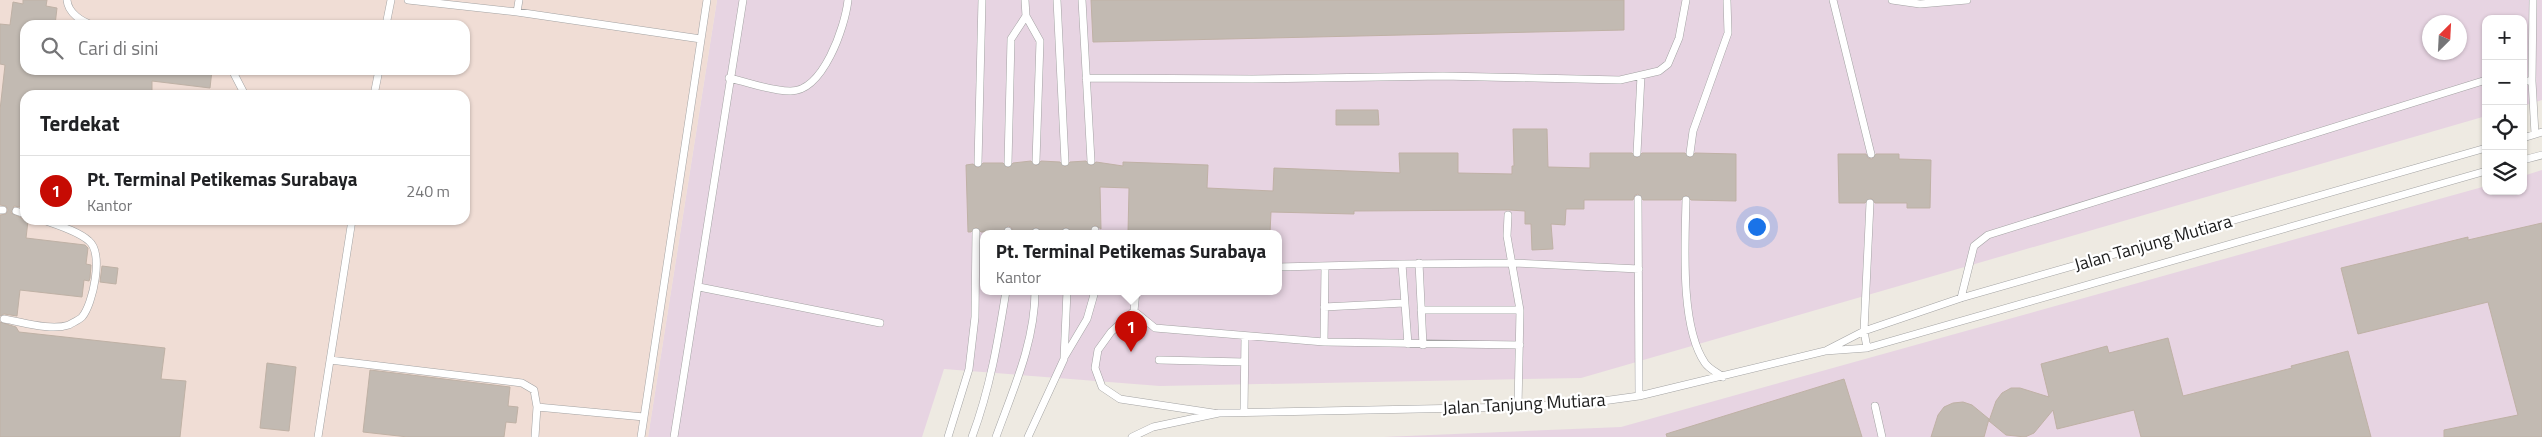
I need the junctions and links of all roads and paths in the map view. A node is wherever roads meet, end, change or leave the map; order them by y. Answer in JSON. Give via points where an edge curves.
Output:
{"nodes":[{"id":1,"x":67,"y":0,"type":"edge"},
{"id":2,"x":391,"y":0,"type":"edge"},
{"id":3,"x":408,"y":0,"type":"edge"},
{"id":4,"x":518,"y":0,"type":"edge"},
{"id":5,"x":707,"y":0,"type":"edge"},
{"id":6,"x":742,"y":0,"type":"edge"},
{"id":7,"x":848,"y":0,"type":"edge"},
{"id":8,"x":982,"y":0,"type":"edge"},
{"id":9,"x":1024,"y":0,"type":"edge"},
{"id":10,"x":1057,"y":0,"type":"edge"},
{"id":11,"x":1082,"y":0,"type":"edge"},
{"id":12,"x":1686,"y":0,"type":"edge"},
{"id":13,"x":1728,"y":0,"type":"edge"},
{"id":14,"x":1833,"y":0,"type":"edge"},
{"id":15,"x":1892,"y":0,"type":"edge"},
{"id":16,"x":1967,"y":0,"type":"edge"},
{"id":17,"x":2533,"y":0,"type":"edge"},
{"id":18,"x":1920,"y":2,"type":"edge"},
{"id":19,"x":517,"y":12,"type":"junction"},
{"id":20,"x":1026,"y":16,"type":"junction"},
{"id":21,"x":80,"y":20,"type":"edge"},
{"id":22,"x":387,"y":20,"type":"edge"},
{"id":23,"x":701,"y":39,"type":"junction"},
{"id":24,"x":235,"y":75,"type":"edge"},
{"id":25,"x":378,"y":75,"type":"edge"},
{"id":26,"x":1641,"y":76,"type":"junction"},
{"id":27,"x":729,"y":78,"type":"junction"},
{"id":28,"x":1086,"y":78,"type":"junction"},
{"id":29,"x":2482,"y":81,"type":"edge"},
{"id":30,"x":2527,"y":81,"type":"edge"},
{"id":31,"x":2532,"y":81,"type":"junction"},
{"id":32,"x":242,"y":90,"type":"edge"},
{"id":33,"x":375,"y":90,"type":"edge"},
{"id":34,"x":2538,"y":133,"type":"edge"},
{"id":35,"x":2482,"y":149,"type":"edge"},
{"id":36,"x":1637,"y":153,"type":"dead end"},
{"id":37,"x":1690,"y":153,"type":"dead end"},
{"id":38,"x":1871,"y":154,"type":"dead end"},
{"id":39,"x":2542,"y":155,"type":"edge"},
{"id":40,"x":2527,"y":159,"type":"edge"},
{"id":41,"x":1036,"y":161,"type":"dead end"},
{"id":42,"x":1090,"y":161,"type":"dead end"},
{"id":43,"x":1065,"y":162,"type":"dead end"},
{"id":44,"x":978,"y":163,"type":"dead end"},
{"id":45,"x":1008,"y":163,"type":"dead end"},
{"id":46,"x":2482,"y":172,"type":"edge"},
{"id":47,"x":1638,"y":200,"type":"dead end"},
{"id":48,"x":1686,"y":200,"type":"dead end"},
{"id":49,"x":1870,"y":203,"type":"dead end"},
{"id":50,"x":16,"y":211,"type":"dead end"},
{"id":51,"x":20,"y":212,"type":"edge"},
{"id":52,"x":1508,"y":215,"type":"dead end"},
{"id":53,"x":54,"y":225,"type":"edge"},
{"id":54,"x":351,"y":225,"type":"edge"},
{"id":55,"x":976,"y":232,"type":"dead end"},
{"id":56,"x":1513,"y":263,"type":"junction"},
{"id":57,"x":1402,"y":264,"type":"junction"},
{"id":58,"x":1419,"y":264,"type":"junction"},
{"id":59,"x":1282,"y":267,"type":"edge"},
{"id":60,"x":1325,"y":267,"type":"junction"},
{"id":61,"x":1639,"y":269,"type":"junction"},
{"id":62,"x":699,"y":287,"type":"junction"},
{"id":63,"x":1005,"y":295,"type":"edge"},
{"id":64,"x":1036,"y":295,"type":"edge"},
{"id":65,"x":1066,"y":295,"type":"edge"},
{"id":66,"x":1094,"y":295,"type":"edge"},
{"id":67,"x":1136,"y":295,"type":"edge"},
{"id":68,"x":1961,"y":298,"type":"junction"},
{"id":69,"x":1404,"y":303,"type":"junction"},
{"id":70,"x":1324,"y":307,"type":"junction"},
{"id":71,"x":1421,"y":310,"type":"junction"},
{"id":72,"x":1520,"y":310,"type":"junction"},
{"id":73,"x":1134,"y":311,"type":"junction"},
{"id":74,"x":4,"y":319,"type":"dead end"},
{"id":75,"x":880,"y":323,"type":"dead end"},
{"id":76,"x":1864,"y":331,"type":"junction"},
{"id":77,"x":1245,"y":337,"type":"junction"},
{"id":78,"x":1324,"y":342,"type":"junction"},
{"id":79,"x":1408,"y":344,"type":"junction"},
{"id":80,"x":1423,"y":345,"type":"junction"},
{"id":81,"x":1520,"y":345,"type":"junction"},
{"id":82,"x":1867,"y":348,"type":"junction"},
{"id":83,"x":1825,"y":351,"type":"junction"},
{"id":84,"x":1064,"y":359,"type":"junction"},
{"id":85,"x":330,"y":360,"type":"junction"},
{"id":86,"x":1159,"y":360,"type":"dead end"},
{"id":87,"x":1244,"y":362,"type":"junction"},
{"id":88,"x":1723,"y":378,"type":"junction"},
{"id":89,"x":1640,"y":396,"type":"junction"},
{"id":90,"x":1875,"y":406,"type":"dead end"},
{"id":91,"x":537,"y":407,"type":"junction"},
{"id":92,"x":1518,"y":407,"type":"junction"},
{"id":93,"x":1244,"y":412,"type":"junction"},
{"id":94,"x":1219,"y":413,"type":"junction"},
{"id":95,"x":644,"y":417,"type":"junction"},
{"id":96,"x":318,"y":437,"type":"edge"},
{"id":97,"x":535,"y":437,"type":"edge"},
{"id":98,"x":641,"y":437,"type":"edge"},
{"id":99,"x":674,"y":437,"type":"edge"},
{"id":100,"x":948,"y":437,"type":"edge"},
{"id":101,"x":972,"y":437,"type":"edge"},
{"id":102,"x":996,"y":437,"type":"edge"},
{"id":103,"x":1028,"y":437,"type":"edge"},
{"id":104,"x":1132,"y":437,"type":"edge"},
{"id":105,"x":1882,"y":437,"type":"edge"}],
"edges":[{"from":1,"to":21,"type":"lane"},
{"from":2,"to":22,"type":"lane"},
{"from":3,"to":19,"type":"lane"},
{"from":4,"to":19,"type":"lane"},
{"from":5,"to":23,"type":"lane"},
{"from":6,"to":27,"type":"lane"},
{"from":7,"to":27,"type":"lane","via":[[828,61],[816,79],[805,88],[790,91]]},
{"from":8,"to":44,"type":"lane"},
{"from":9,"to":20,"type":"lane"},
{"from":10,"to":43,"type":"lane"},
{"from":11,"to":28,"type":"lane"},
{"from":12,"to":26,"type":"lane","via":[[1679,38],[1668,64],[1659,71]]},
{"from":13,"to":37,"type":"lane","via":[[1728,32],[1693,131]]},
{"from":14,"to":38,"type":"lane"},
{"from":15,"to":18,"type":"lane"},
{"from":16,"to":18,"type":"lane"},
{"from":17,"to":31,"type":"lane"},
{"from":19,"to":23,"type":"lane"},
{"from":20,"to":41,"type":"lane","via":[[1040,41]]},
{"from":20,"to":45,"type":"lane","via":[[1011,39]]},
{"from":23,"to":95,"type":"lane"},
{"from":24,"to":32,"type":"lane"},
{"from":25,"to":33,"type":"lane"},
{"from":26,"to":28,"type":"lane","via":[[1620,80],[1443,76]]},
{"from":26,"to":36,"type":"lane"},
{"from":27,"to":62,"type":"lane"},
{"from":28,"to":42,"type":"lane"},
{"from":29,"to":68,"type":"lane","via":[[1988,235],[1974,246]]},
{"from":30,"to":31,"type":"lane"},
{"from":31,"to":34,"type":"lane"},
{"from":35,"to":68,"type":"lane","name":"Jalan Tanjung Mutiara"},
{"from":39,"to":40,"type":"lane"},
{"from":46,"to":82,"type":"lane","name":"Jalan Tanjung Mutiara"},
{"from":47,"to":61,"type":"lane"},
{"from":48,"to":88,"type":"lane","via":[[1685,251],[1691,330],[1706,364]]},
{"from":49,"to":76,"type":"lane"},
{"from":50,"to":51,"type":"lane"},
{"from":52,"to":56,"type":"lane","via":[[1507,236]]},
{"from":53,"to":74,"type":"lane","via":[[89,241],[95,249],[95,281],[88,306],[81,318],[68,325],[50,326]]},
{"from":54,"to":85,"type":"lane"},
{"from":55,"to":100,"type":"lane","via":[[975,318],[969,368]]},
{"from":56,"to":58,"type":"lane"},
{"from":56,"to":61,"type":"lane"},
{"from":56,"to":72,"type":"lane"},
{"from":57,"to":58,"type":"lane"},
{"from":57,"to":60,"type":"lane"},
{"from":57,"to":69,"type":"lane"},
{"from":58,"to":71,"type":"lane"},
{"from":59,"to":60,"type":"lane"},
{"from":60,"to":70,"type":"lane"},
{"from":61,"to":89,"type":"lane"},
{"from":62,"to":75,"type":"lane"},
{"from":62,"to":99,"type":"lane"},
{"from":63,"to":101,"type":"lane","via":[[997,352]]},
{"from":64,"to":102,"type":"lane","via":[[1025,355]]},
{"from":65,"to":84,"type":"lane"},
{"from":66,"to":84,"type":"lane","via":[[1087,319]]},
{"from":67,"to":73,"type":"lane"},
{"from":68,"to":76,"type":"lane","name":"Jalan Tanjung Mutiara"},
{"from":69,"to":70,"type":"lane"},
{"from":69,"to":79,"type":"lane"},
{"from":70,"to":78,"type":"lane"},
{"from":71,"to":72,"type":"lane"},
{"from":71,"to":80,"type":"lane"},
{"from":72,"to":81,"type":"lane"},
{"from":73,"to":77,"type":"lane","via":[[1154,328]]},
{"from":73,"to":94,"type":"lane","name":"Jalan Tanjung Mutiara","via":[[1111,332],[1098,350],[1095,368],[1102,387],[1120,399]]},
{"from":76,"to":82,"type":"lane"},
{"from":76,"to":83,"type":"lane","name":"Jalan Tanjung Mutiara"},
{"from":77,"to":78,"type":"lane"},
{"from":77,"to":87,"type":"lane"},
{"from":78,"to":79,"type":"lane"},
{"from":79,"to":80,"type":"lane"},
{"from":80,"to":81,"type":"lane"},
{"from":81,"to":92,"type":"lane"},
{"from":82,"to":83,"type":"lane","name":"Jalan Tanjung Mutiara"},
{"from":83,"to":88,"type":"lane","name":"Jalan Tanjung Mutiara"},
{"from":84,"to":103,"type":"lane"},
{"from":85,"to":91,"type":"lane","via":[[522,383],[534,390]]},
{"from":85,"to":96,"type":"lane"},
{"from":86,"to":87,"type":"lane"},
{"from":87,"to":93,"type":"lane"},
{"from":88,"to":89,"type":"lane","name":"Jalan Tanjung Mutiara"},
{"from":89,"to":92,"type":"lane","name":"Jalan Tanjung Mutiara"},
{"from":90,"to":105,"type":"lane"},
{"from":91,"to":95,"type":"lane"},
{"from":91,"to":97,"type":"lane"},
{"from":92,"to":93,"type":"lane","name":"Jalan Tanjung Mutiara"},
{"from":93,"to":94,"type":"lane","name":"Jalan Tanjung Mutiara"},
{"from":94,"to":104,"type":"lane","name":"Jalan Tanjung Mutiara","via":[[1153,427]]},
{"from":95,"to":98,"type":"lane"}]}
